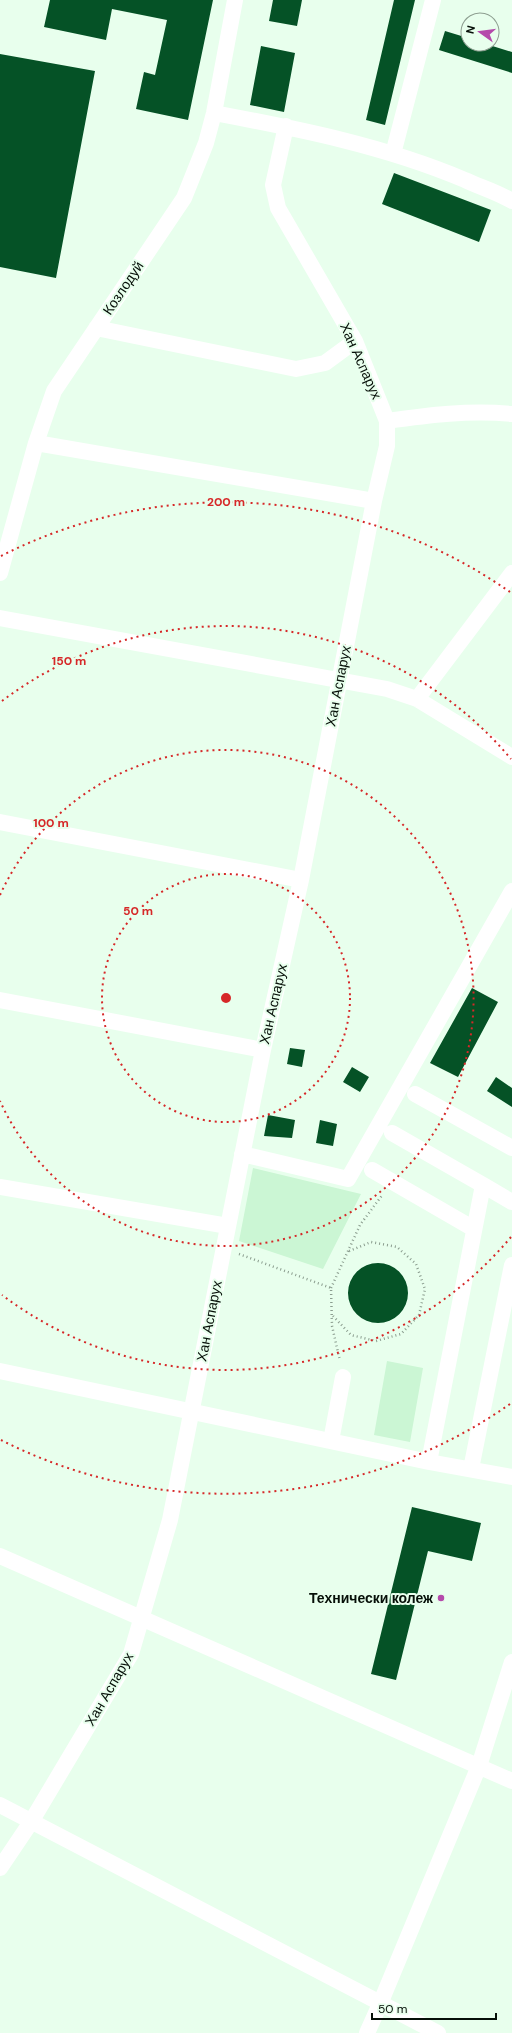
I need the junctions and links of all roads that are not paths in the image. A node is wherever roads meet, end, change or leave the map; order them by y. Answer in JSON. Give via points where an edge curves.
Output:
{"nodes":[{"id":1,"x":235,"y":0,"type":"edge"},
{"id":2,"x":432,"y":0,"type":"edge"},
{"id":3,"x":214,"y":113,"type":"junction"},
{"id":4,"x":286,"y":126,"type":"junction"},
{"id":5,"x":393,"y":154,"type":"junction"},
{"id":6,"x":512,"y":201,"type":"edge"},
{"id":7,"x":96,"y":328,"type":"junction"},
{"id":8,"x":355,"y":341,"type":"junction"},
{"id":9,"x":512,"y":414,"type":"edge"},
{"id":10,"x":387,"y":421,"type":"junction"},
{"id":11,"x":36,"y":443,"type":"junction"},
{"id":12,"x":374,"y":501,"type":"junction"},
{"id":13,"x":0,"y":573,"type":"edge"},
{"id":14,"x":512,"y":573,"type":"edge"},
{"id":15,"x":0,"y":618,"type":"edge"},
{"id":16,"x":340,"y":679,"type":"junction"},
{"id":17,"x":416,"y":699,"type":"junction"},
{"id":18,"x":512,"y":757,"type":"edge"},
{"id":19,"x":0,"y":822,"type":"edge"},
{"id":20,"x":301,"y":880,"type":"junction"},
{"id":21,"x":512,"y":891,"type":"edge"},
{"id":22,"x":0,"y":1000,"type":"edge"},
{"id":23,"x":263,"y":1050,"type":"junction"},
{"id":24,"x":415,"y":1094,"type":"dead end"},
{"id":25,"x":392,"y":1133,"type":"dead end"},
{"id":26,"x":512,"y":1148,"type":"edge"},
{"id":27,"x":242,"y":1154,"type":"junction"},
{"id":28,"x":372,"y":1170,"type":"dead end"},
{"id":29,"x":483,"y":1185,"type":"junction"},
{"id":30,"x":0,"y":1187,"type":"edge"},
{"id":31,"x":512,"y":1202,"type":"edge"},
{"id":32,"x":228,"y":1226,"type":"junction"},
{"id":33,"x":474,"y":1229,"type":"junction"},
{"id":34,"x":512,"y":1265,"type":"edge"},
{"id":35,"x":0,"y":1371,"type":"edge"},
{"id":36,"x":343,"y":1377,"type":"road end"},
{"id":37,"x":191,"y":1410,"type":"junction"},
{"id":38,"x":331,"y":1441,"type":"junction"},
{"id":39,"x":429,"y":1462,"type":"junction"},
{"id":40,"x":471,"y":1469,"type":"junction"},
{"id":41,"x":512,"y":1477,"type":"edge"},
{"id":42,"x":0,"y":1556,"type":"edge"},
{"id":43,"x":142,"y":1620,"type":"junction"},
{"id":44,"x":512,"y":1662,"type":"edge"},
{"id":45,"x":479,"y":1766,"type":"junction"},
{"id":46,"x":512,"y":1780,"type":"edge"},
{"id":47,"x":0,"y":1805,"type":"edge"},
{"id":48,"x":31,"y":1822,"type":"junction"},
{"id":49,"x":0,"y":1868,"type":"edge"},
{"id":50,"x":380,"y":2004,"type":"junction"},
{"id":51,"x":366,"y":2033,"type":"edge"},
{"id":52,"x":438,"y":2033,"type":"edge"}],
"edges":[{"from":1,"to":3,"type":"street","name":"Козлодуй"},
{"from":2,"to":5,"type":"street"},
{"from":3,"to":4,"type":"street"},
{"from":3,"to":7,"type":"street","name":"Козлодуй","via":[[206,143],[184,198]]},
{"from":4,"to":5,"type":"street"},
{"from":4,"to":8,"type":"street","name":"Хан Аспарух","via":[[274,185],[278,208]]},
{"from":5,"to":6,"type":"street","via":[[437,168]]},
{"from":7,"to":8,"type":"street","via":[[296,369],[325,363]]},
{"from":7,"to":11,"type":"street","name":"Козлодуй","via":[[54,391]]},
{"from":8,"to":10,"type":"street","name":"Хан Аспарух"},
{"from":9,"to":10,"type":"street","via":[[449,412]]},
{"from":10,"to":12,"type":"street","name":"Хан Аспарух","via":[[387,446]]},
{"from":11,"to":12,"type":"street"},
{"from":11,"to":13,"type":"street","name":"Козлодуй"},
{"from":12,"to":16,"type":"street","name":"Хан Аспарух"},
{"from":14,"to":17,"type":"street"},
{"from":15,"to":16,"type":"street"},
{"from":16,"to":17,"type":"street","via":[[387,689]]},
{"from":16,"to":20,"type":"street","name":"Хан Аспарух"},
{"from":17,"to":18,"type":"street"},
{"from":19,"to":20,"type":"street"},
{"from":20,"to":23,"type":"street","name":"Хан Аспарух"},
{"from":21,"to":27,"type":"street","via":[[348,1179]]},
{"from":22,"to":23,"type":"street"},
{"from":23,"to":27,"type":"street","name":"Хан Аспарух"},
{"from":24,"to":26,"type":"street"},
{"from":25,"to":29,"type":"street"},
{"from":27,"to":32,"type":"street","name":"Хан Аспарух"},
{"from":28,"to":33,"type":"street"},
{"from":29,"to":31,"type":"street"},
{"from":29,"to":33,"type":"street"},
{"from":30,"to":32,"type":"street"},
{"from":32,"to":37,"type":"street","name":"Хан Аспарух"},
{"from":33,"to":39,"type":"street"},
{"from":34,"to":40,"type":"street"},
{"from":35,"to":37,"type":"street"},
{"from":36,"to":38,"type":"street"},
{"from":37,"to":38,"type":"street"},
{"from":37,"to":43,"type":"street","name":"Хан Аспарух","via":[[170,1520]]},
{"from":38,"to":39,"type":"street"},
{"from":39,"to":40,"type":"street"},
{"from":40,"to":41,"type":"street"},
{"from":42,"to":43,"type":"street"},
{"from":43,"to":45,"type":"street"},
{"from":43,"to":48,"type":"street","name":"Хан Аспарух","via":[[130,1654]]},
{"from":44,"to":45,"type":"street"},
{"from":45,"to":46,"type":"street"},
{"from":45,"to":50,"type":"street"},
{"from":47,"to":48,"type":"street"},
{"from":48,"to":49,"type":"street","name":"Хан Аспарух"},
{"from":48,"to":50,"type":"street"},
{"from":50,"to":51,"type":"street"},
{"from":50,"to":52,"type":"street"}]}
